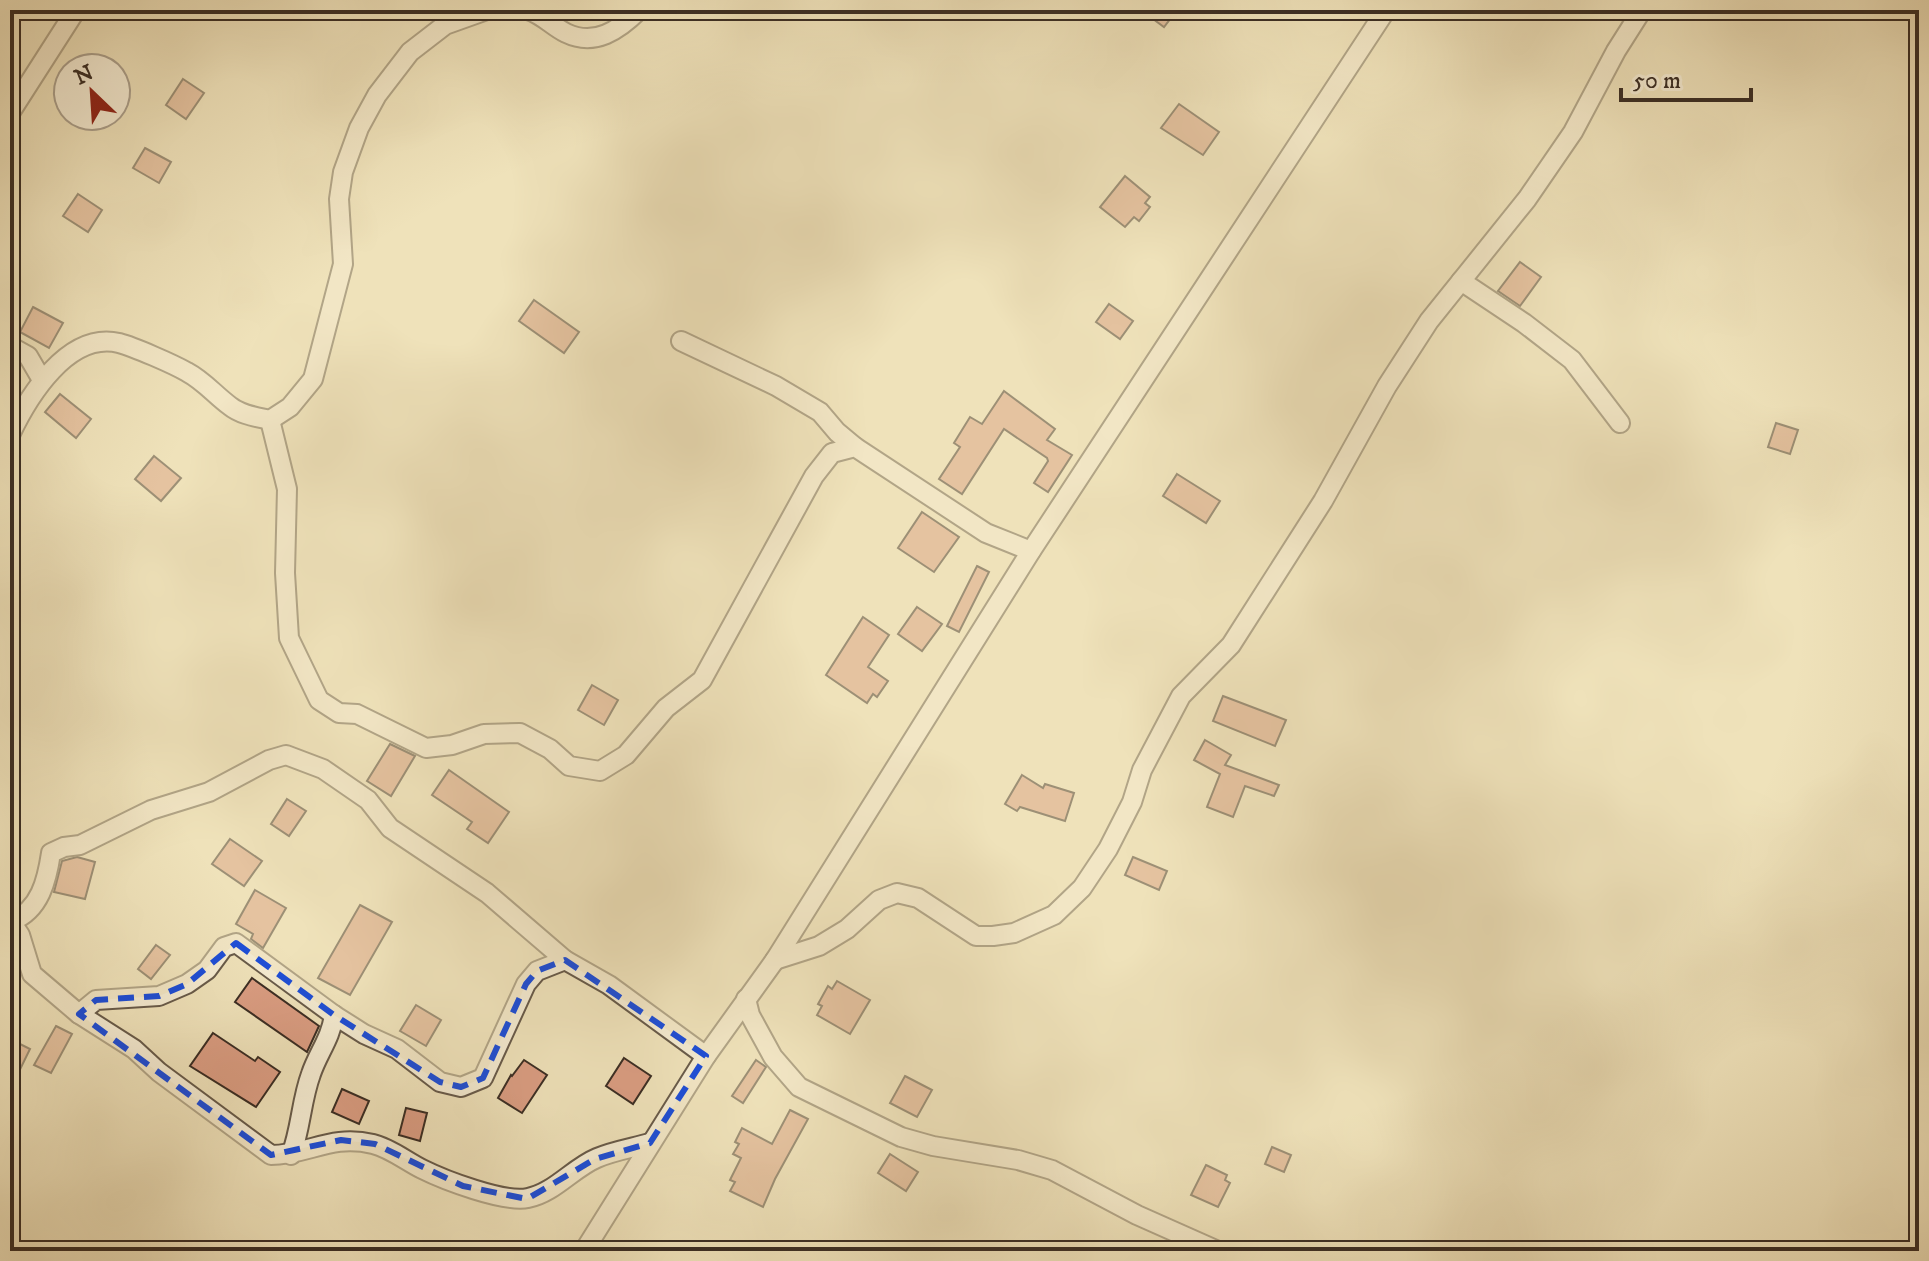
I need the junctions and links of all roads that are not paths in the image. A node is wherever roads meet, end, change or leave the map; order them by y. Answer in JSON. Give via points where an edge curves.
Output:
{"nodes":[{"id":1,"x":76,"y":10,"type":"edge"},
{"id":2,"x":487,"y":10,"type":"edge"},
{"id":3,"x":528,"y":10,"type":"edge"},
{"id":4,"x":639,"y":10,"type":"edge"},
{"id":5,"x":1386,"y":10,"type":"edge"},
{"id":6,"x":1642,"y":10,"type":"edge"},
{"id":7,"x":10,"y":113,"type":"edge"},
{"id":8,"x":1461,"y":281,"type":"junction"},
{"id":9,"x":681,"y":341,"type":"dead end"},
{"id":10,"x":10,"y":346,"type":"edge"},
{"id":11,"x":42,"y":380,"type":"junction"},
{"id":12,"x":270,"y":420,"type":"junction"},
{"id":13,"x":1620,"y":423,"type":"dead end"},
{"id":14,"x":10,"y":435,"type":"edge"},
{"id":15,"x":855,"y":447,"type":"junction"},
{"id":16,"x":1031,"y":551,"type":"junction"},
{"id":17,"x":11,"y":920,"type":"edge"},
{"id":18,"x":565,"y":960,"type":"junction"},
{"id":19,"x":775,"y":960,"type":"junction"},
{"id":20,"x":746,"y":999,"type":"junction"},
{"id":21,"x":79,"y":1014,"type":"junction"},
{"id":22,"x":334,"y":1015,"type":"junction"},
{"id":23,"x":706,"y":1056,"type":"junction"},
{"id":24,"x":650,"y":1143,"type":"junction"},
{"id":25,"x":291,"y":1155,"type":"junction"},
{"id":26,"x":584,"y":1251,"type":"edge"},
{"id":27,"x":1218,"y":1251,"type":"edge"}],
"edges":[{"from":1,"to":7,"type":"street"},
{"from":2,"to":12,"type":"street","via":[[445,25],[410,52],[365,117],[343,172],[343,264],[313,379],[290,407]]},
{"from":3,"to":4,"type":"street","via":[[585,39],[616,32]]},
{"from":5,"to":16,"type":"street"},
{"from":6,"to":8,"type":"street","via":[[1573,132]]},
{"from":8,"to":13,"type":"street","via":[[1572,360]]},
{"from":8,"to":19,"type":"street","via":[[1396,373],[1231,645],[1181,696],[1114,837],[1082,888],[1054,915],[993,936],[976,936],[918,898],[897,893],[879,900],[819,946]]},
{"from":9,"to":15,"type":"street","via":[[820,412]]},
{"from":10,"to":11,"type":"street","via":[[28,356]]},
{"from":11,"to":12,"type":"street","via":[[66,358],[96,343],[119,343],[188,372],[231,408]]},
{"from":11,"to":14,"type":"street"},
{"from":12,"to":15,"type":"street","via":[[287,489],[289,638],[319,700],[426,748],[484,734],[520,733],[569,766],[600,771],[626,755],[666,708],[702,680],[814,476],[832,453]]},
{"from":15,"to":16,"type":"street","via":[[986,533]]},
{"from":16,"to":19,"type":"street"},
{"from":17,"to":18,"type":"street","via":[[24,916],[41,892],[51,853],[80,845],[151,810],[209,792],[286,755],[323,769],[368,800],[390,828],[487,893]]},
{"from":17,"to":21,"type":"street","via":[[32,974]]},
{"from":18,"to":22,"type":"street","via":[[537,971],[526,984],[483,1078],[461,1087],[440,1082],[397,1049]]},
{"from":18,"to":23,"type":"street","via":[[609,985]]},
{"from":19,"to":20,"type":"street"},
{"from":20,"to":23,"type":"street"},
{"from":20,"to":27,"type":"street","via":[[773,1057],[799,1087],[901,1137],[1052,1170]]},
{"from":21,"to":22,"type":"street","via":[[96,1000],[159,996],[187,984],[207,970],[224,947],[236,943]]},
{"from":21,"to":25,"type":"street","via":[[134,1049],[271,1155]]},
{"from":22,"to":25,"type":"street","via":[[312,1071]]},
{"from":23,"to":24,"type":"street"},
{"from":24,"to":25,"type":"street","via":[[595,1159],[527,1199],[463,1186],[375,1144],[341,1140]]},
{"from":24,"to":26,"type":"street"}]}
